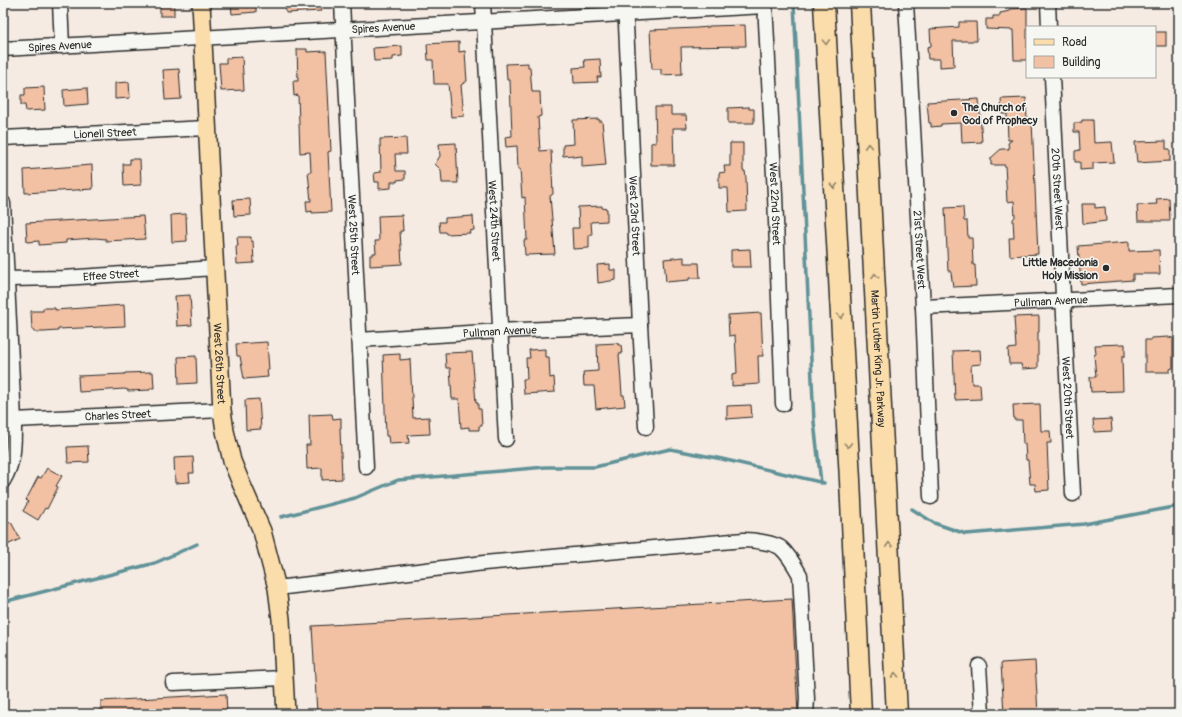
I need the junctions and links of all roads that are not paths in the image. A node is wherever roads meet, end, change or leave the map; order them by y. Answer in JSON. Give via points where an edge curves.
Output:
{"nodes":[{"id":1,"x":60,"y":3,"type":"edge"},
{"id":2,"x":201,"y":3,"type":"edge"},
{"id":3,"x":342,"y":3,"type":"edge"},
{"id":4,"x":483,"y":3,"type":"edge"},
{"id":5,"x":824,"y":3,"type":"edge"},
{"id":6,"x":860,"y":3,"type":"edge"},
{"id":7,"x":906,"y":3,"type":"edge"},
{"id":8,"x":1048,"y":3,"type":"edge"},
{"id":9,"x":765,"y":4,"type":"edge"},
{"id":10,"x":625,"y":8,"type":"edge"},
{"id":11,"x":484,"y":22,"type":"junction"},
{"id":12,"x":1049,"y":26,"type":"edge"},
{"id":13,"x":343,"y":29,"type":"junction"},
{"id":14,"x":203,"y":38,"type":"junction"},
{"id":15,"x":62,"y":46,"type":"junction"},
{"id":16,"x":3,"y":49,"type":"edge"},
{"id":17,"x":1052,"y":78,"type":"edge"},
{"id":18,"x":208,"y":128,"type":"junction"},
{"id":19,"x":3,"y":138,"type":"edge"},
{"id":20,"x":3,"y":203,"type":"edge"},
{"id":21,"x":215,"y":268,"type":"junction"},
{"id":22,"x":7,"y":280,"type":"junction"},
{"id":23,"x":1179,"y":295,"type":"edge"},
{"id":24,"x":1063,"y":300,"type":"junction"},
{"id":25,"x":923,"y":307,"type":"junction"},
{"id":26,"x":640,"y":325,"type":"junction"},
{"id":27,"x":500,"y":331,"type":"junction"},
{"id":28,"x":359,"y":340,"type":"junction"},
{"id":29,"x":783,"y":404,"type":"dead end"},
{"id":30,"x":222,"y":410,"type":"junction"},
{"id":31,"x":14,"y":420,"type":"junction"},
{"id":32,"x":646,"y":428,"type":"dead end"},
{"id":33,"x":506,"y":439,"type":"dead end"},
{"id":34,"x":366,"y":467,"type":"dead end"},
{"id":35,"x":3,"y":481,"type":"edge"},
{"id":36,"x":1073,"y":494,"type":"dead end"},
{"id":37,"x":931,"y":497,"type":"dead end"},
{"id":38,"x":278,"y":588,"type":"junction"},
{"id":39,"x":979,"y":666,"type":"dead end"},
{"id":40,"x":284,"y":678,"type":"junction"},
{"id":41,"x":173,"y":683,"type":"dead end"},
{"id":42,"x":286,"y":714,"type":"edge"},
{"id":43,"x":806,"y":714,"type":"edge"},
{"id":44,"x":861,"y":714,"type":"edge"},
{"id":45,"x":897,"y":714,"type":"edge"},
{"id":46,"x":982,"y":714,"type":"edge"}],
"edges":[{"from":1,"to":15,"type":"street"},
{"from":2,"to":14,"type":"main road","name":"West 26th Street"},
{"from":3,"to":13,"type":"street","name":"West 25th Street"},
{"from":4,"to":11,"type":"street","name":"West 24th Street"},
{"from":5,"to":44,"type":"highway","one_way":true},
{"from":45,"to":6,"type":"highway","name":"Martin Luther King Jr. Parkway","one_way":true},
{"from":7,"to":25,"type":"street","name":"21st Street West"},
{"from":8,"to":12,"type":"street"},
{"from":9,"to":10,"type":"street","name":"Spires Avenue"},
{"from":9,"to":29,"type":"street","name":"West 22nd Street"},
{"from":10,"to":11,"type":"street","name":"Spires Avenue"},
{"from":10,"to":26,"type":"street","name":"West 23rd Street"},
{"from":11,"to":13,"type":"street","name":"Spires Avenue"},
{"from":11,"to":27,"type":"street","name":"West 24th Street"},
{"from":13,"to":14,"type":"street","name":"Spires Avenue"},
{"from":13,"to":28,"type":"street","name":"West 25th Street"},
{"from":14,"to":15,"type":"street","name":"Spires Avenue"},
{"from":14,"to":18,"type":"main road","name":"West 26th Street"},
{"from":15,"to":16,"type":"street","name":"Spires Avenue"},
{"from":17,"to":24,"type":"street","name":"20th Street West"},
{"from":18,"to":19,"type":"street","name":"Lionell Street"},
{"from":18,"to":21,"type":"main road","name":"West 26th Street"},
{"from":20,"to":22,"type":"street"},
{"from":21,"to":22,"type":"street","name":"Effee Street"},
{"from":21,"to":30,"type":"main road","name":"West 26th Street"},
{"from":22,"to":31,"type":"street"},
{"from":23,"to":24,"type":"street","name":"Pullman Avenue"},
{"from":24,"to":25,"type":"street","name":"Pullman Avenue"},
{"from":24,"to":36,"type":"street","name":"West 20th Street"},
{"from":25,"to":37,"type":"street","name":"21st Street West"},
{"from":26,"to":27,"type":"street","name":"Pullman Avenue"},
{"from":26,"to":32,"type":"street","name":"West 23rd Street"},
{"from":27,"to":28,"type":"street","name":"Pullman Avenue"},
{"from":27,"to":33,"type":"street","name":"West 24th Street"},
{"from":28,"to":34,"type":"street","name":"West 25th Street"},
{"from":30,"to":31,"type":"street","name":"Charles Street"},
{"from":30,"to":38,"type":"main road","name":"West 26th Street","via":[[232,461],[262,531]]},
{"from":31,"to":35,"type":"street","via":[[14,450]]},
{"from":38,"to":40,"type":"main road","name":"West 26th Street"},
{"from":38,"to":43,"type":"street","via":[[484,563],[744,540],[758,541],[780,547],[800,575]]},
{"from":39,"to":46,"type":"street"},
{"from":40,"to":41,"type":"street"},
{"from":40,"to":42,"type":"main road","name":"West 26th Street"}]}
